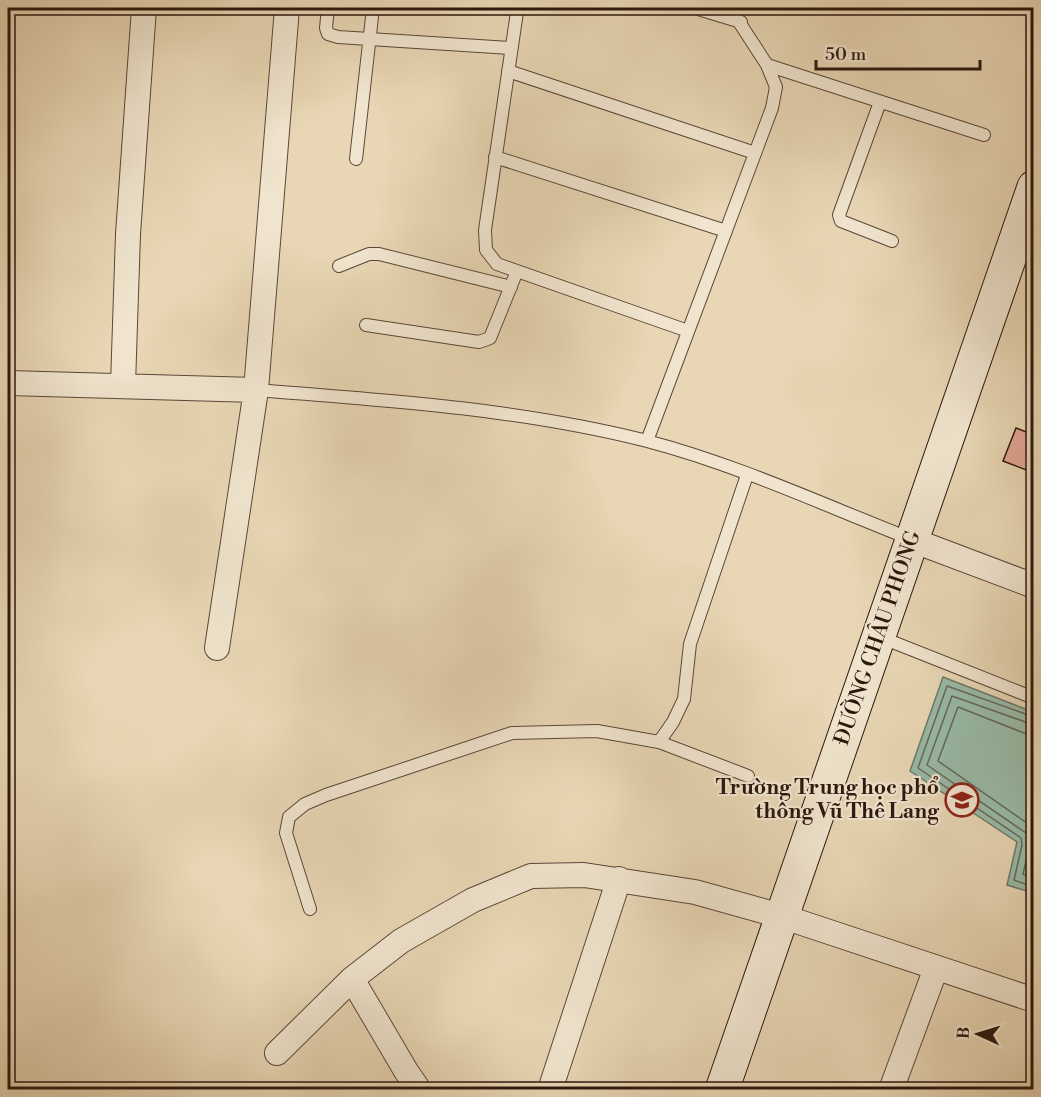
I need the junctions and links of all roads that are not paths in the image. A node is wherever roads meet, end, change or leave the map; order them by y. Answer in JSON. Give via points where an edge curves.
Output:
{"nodes":[{"id":1,"x":144,"y":8,"type":"edge"},
{"id":2,"x":287,"y":8,"type":"edge"},
{"id":3,"x":328,"y":8,"type":"edge"},
{"id":4,"x":373,"y":8,"type":"edge"},
{"id":5,"x":520,"y":8,"type":"edge"},
{"id":6,"x":695,"y":8,"type":"edge"},
{"id":7,"x":730,"y":8,"type":"edge"},
{"id":8,"x":741,"y":22,"type":"junction"},
{"id":9,"x":369,"y":39,"type":"junction"},
{"id":10,"x":511,"y":48,"type":"junction"},
{"id":11,"x":767,"y":65,"type":"junction"},
{"id":12,"x":508,"y":71,"type":"junction"},
{"id":13,"x":880,"y":102,"type":"junction"},
{"id":14,"x":984,"y":135,"type":"dead end"},
{"id":15,"x":755,"y":153,"type":"junction"},
{"id":16,"x":495,"y":157,"type":"junction"},
{"id":17,"x":356,"y":159,"type":"dead end"},
{"id":18,"x":1034,"y":187,"type":"edge"},
{"id":19,"x":726,"y":231,"type":"junction"},
{"id":20,"x":892,"y":241,"type":"dead end"},
{"id":21,"x":339,"y":266,"type":"dead end"},
{"id":22,"x":517,"y":271,"type":"junction"},
{"id":23,"x":511,"y":287,"type":"junction"},
{"id":24,"x":366,"y":325,"type":"dead end"},
{"id":25,"x":688,"y":331,"type":"junction"},
{"id":26,"x":8,"y":383,"type":"edge"},
{"id":27,"x":123,"y":385,"type":"junction"},
{"id":28,"x":256,"y":390,"type":"junction"},
{"id":29,"x":647,"y":441,"type":"junction"},
{"id":30,"x":747,"y":475,"type":"junction"},
{"id":31,"x":912,"y":540,"type":"junction"},
{"id":32,"x":1034,"y":585,"type":"edge"},
{"id":33,"x":878,"y":636,"type":"junction"},
{"id":34,"x":217,"y":648,"type":"dead end"},
{"id":35,"x":1034,"y":698,"type":"edge"},
{"id":36,"x":658,"y":742,"type":"junction"},
{"id":37,"x":748,"y":776,"type":"dead end"},
{"id":38,"x":619,"y":879,"type":"junction"},
{"id":39,"x":310,"y":909,"type":"dead end"},
{"id":40,"x":781,"y":916,"type":"junction"},
{"id":41,"x":936,"y":968,"type":"junction"},
{"id":42,"x":352,"y":979,"type":"junction"},
{"id":43,"x":1034,"y":1000,"type":"edge"},
{"id":44,"x":277,"y":1053,"type":"dead end"},
{"id":45,"x":419,"y":1089,"type":"edge"},
{"id":46,"x":549,"y":1089,"type":"edge"},
{"id":47,"x":722,"y":1089,"type":"edge"},
{"id":48,"x":891,"y":1089,"type":"edge"}],
"edges":[{"from":1,"to":27,"type":"street","via":[[128,234]]},
{"from":2,"to":28,"type":"street"},
{"from":3,"to":9,"type":"lane","via":[[328,34]]},
{"from":4,"to":9,"type":"lane"},
{"from":5,"to":10,"type":"lane"},
{"from":6,"to":8,"type":"lane"},
{"from":7,"to":8,"type":"lane"},
{"from":8,"to":11,"type":"lane"},
{"from":9,"to":10,"type":"lane"},
{"from":9,"to":17,"type":"lane"},
{"from":10,"to":12,"type":"lane"},
{"from":11,"to":13,"type":"lane"},
{"from":11,"to":15,"type":"lane","via":[[776,87]]},
{"from":12,"to":15,"type":"lane"},
{"from":12,"to":16,"type":"lane"},
{"from":13,"to":14,"type":"lane"},
{"from":13,"to":20,"type":"lane","via":[[839,214],[841,221]]},
{"from":15,"to":19,"type":"lane"},
{"from":16,"to":19,"type":"lane"},
{"from":16,"to":22,"type":"lane","via":[[486,250],[497,264]]},
{"from":18,"to":31,"type":"street","name":"ĐƯỜNG CHÂU PHONG"},
{"from":19,"to":25,"type":"lane"},
{"from":21,"to":23,"type":"lane","via":[[369,254],[380,254]]},
{"from":22,"to":23,"type":"lane"},
{"from":22,"to":25,"type":"lane"},
{"from":23,"to":24,"type":"lane","via":[[490,338],[479,342]]},
{"from":25,"to":29,"type":"lane"},
{"from":26,"to":27,"type":"street"},
{"from":27,"to":28,"type":"street"},
{"from":28,"to":29,"type":"lane","via":[[545,420]]},
{"from":28,"to":34,"type":"street"},
{"from":29,"to":30,"type":"lane"},
{"from":30,"to":31,"type":"lane"},
{"from":30,"to":36,"type":"lane","via":[[690,644],[684,699]]},
{"from":31,"to":32,"type":"street"},
{"from":31,"to":33,"type":"street","name":"ĐƯỜNG CHÂU PHONG"},
{"from":33,"to":35,"type":"lane"},
{"from":33,"to":40,"type":"street","name":"ĐƯỜNG CHÂU PHONG"},
{"from":36,"to":37,"type":"lane"},
{"from":36,"to":39,"type":"lane","via":[[597,731],[512,733],[305,804],[289,817],[286,833]]},
{"from":38,"to":40,"type":"street","via":[[695,892]]},
{"from":38,"to":42,"type":"street","via":[[531,876],[473,900],[400,941]]},
{"from":38,"to":46,"type":"street"},
{"from":40,"to":41,"type":"street"},
{"from":40,"to":47,"type":"street","name":"ĐƯỜNG CHÂU PHONG"},
{"from":41,"to":43,"type":"street"},
{"from":41,"to":48,"type":"street"},
{"from":42,"to":44,"type":"street"},
{"from":42,"to":45,"type":"street"}]}
